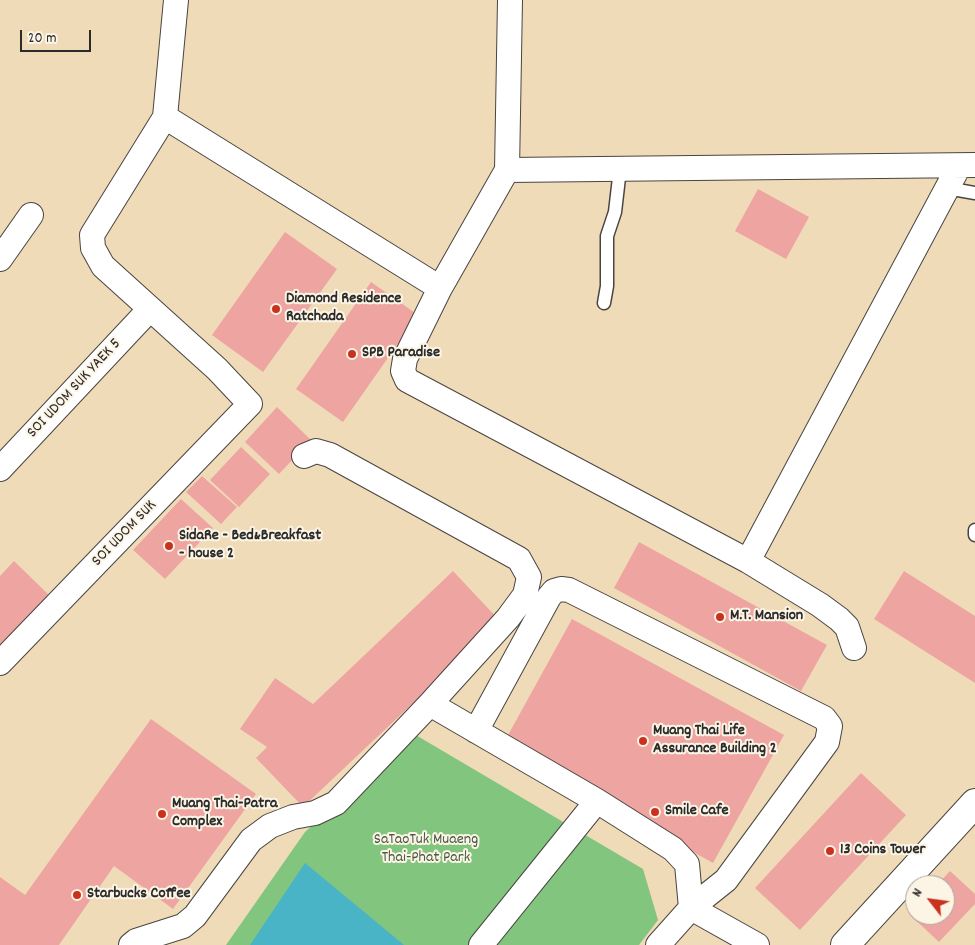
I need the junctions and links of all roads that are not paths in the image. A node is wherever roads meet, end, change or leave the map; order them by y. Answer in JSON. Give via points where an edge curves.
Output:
{"nodes":[{"id":1,"x":176,"y":0,"type":"edge"},
{"id":2,"x":510,"y":0,"type":"edge"},
{"id":3,"x":165,"y":117,"type":"junction"},
{"id":4,"x":967,"y":165,"type":"edge"},
{"id":5,"x":620,"y":169,"type":"junction"},
{"id":6,"x":507,"y":170,"type":"junction"},
{"id":7,"x":947,"y":188,"type":"junction"},
{"id":8,"x":975,"y":193,"type":"edge"},
{"id":9,"x":31,"y":215,"type":"dead end"},
{"id":10,"x":0,"y":259,"type":"edge"},
{"id":11,"x":440,"y":288,"type":"junction"},
{"id":12,"x":604,"y":303,"type":"dead end"},
{"id":13,"x":150,"y":309,"type":"junction"},
{"id":14,"x":304,"y":456,"type":"dead end"},
{"id":15,"x":0,"y":469,"type":"edge"},
{"id":16,"x":975,"y":530,"type":"edge"},
{"id":17,"x":975,"y":535,"type":"edge"},
{"id":18,"x":748,"y":561,"type":"junction"},
{"id":19,"x":854,"y":648,"type":"dead end"},
{"id":20,"x":0,"y":663,"type":"edge"},
{"id":21,"x":430,"y":704,"type":"junction"},
{"id":22,"x":476,"y":731,"type":"junction"},
{"id":23,"x":597,"y":801,"type":"junction"},
{"id":24,"x":975,"y":803,"type":"edge"},
{"id":25,"x":692,"y":908,"type":"junction"},
{"id":26,"x":131,"y":945,"type":"edge"},
{"id":27,"x":481,"y":945,"type":"edge"},
{"id":28,"x":658,"y":945,"type":"edge"},
{"id":29,"x":757,"y":945,"type":"edge"},
{"id":30,"x":845,"y":945,"type":"edge"}],
"edges":[{"from":1,"to":3,"type":"street"},
{"from":2,"to":6,"type":"street"},
{"from":3,"to":11,"type":"street"},
{"from":3,"to":13,"type":"street","via":[[92,235],[93,248],[103,266]]},
{"from":4,"to":5,"type":"street"},
{"from":4,"to":7,"type":"street"},
{"from":5,"to":6,"type":"street"},
{"from":5,"to":12,"type":"lane","via":[[615,212],[607,236]]},
{"from":6,"to":11,"type":"street"},
{"from":7,"to":8,"type":"lane"},
{"from":7,"to":18,"type":"street"},
{"from":9,"to":10,"type":"street"},
{"from":11,"to":18,"type":"street","via":[[405,359],[403,371],[407,380]]},
{"from":13,"to":15,"type":"street","name":"SOI UDOM SUK YAEK 5"},
{"from":13,"to":20,"type":"street","name":"SOI UDOM SUK","via":[[217,369],[250,404]]},
{"from":14,"to":21,"type":"street","via":[[316,451],[330,455],[518,559],[529,577],[525,595],[508,618]]},
{"from":16,"to":17,"type":"lane"},
{"from":18,"to":19,"type":"street","via":[[839,618],[847,627]]},
{"from":21,"to":22,"type":"street"},
{"from":21,"to":26,"type":"street","via":[[336,803],[270,826],[251,840],[195,916],[183,926]]},
{"from":22,"to":23,"type":"street"},
{"from":22,"to":25,"type":"street","via":[[549,598],[554,591],[561,590],[569,590],[824,718],[830,726],[827,742],[726,880]]},
{"from":23,"to":25,"type":"street","via":[[673,849],[686,864]]},
{"from":23,"to":27,"type":"street"},
{"from":24,"to":30,"type":"street"},
{"from":25,"to":28,"type":"street"},
{"from":25,"to":29,"type":"street"}]}
